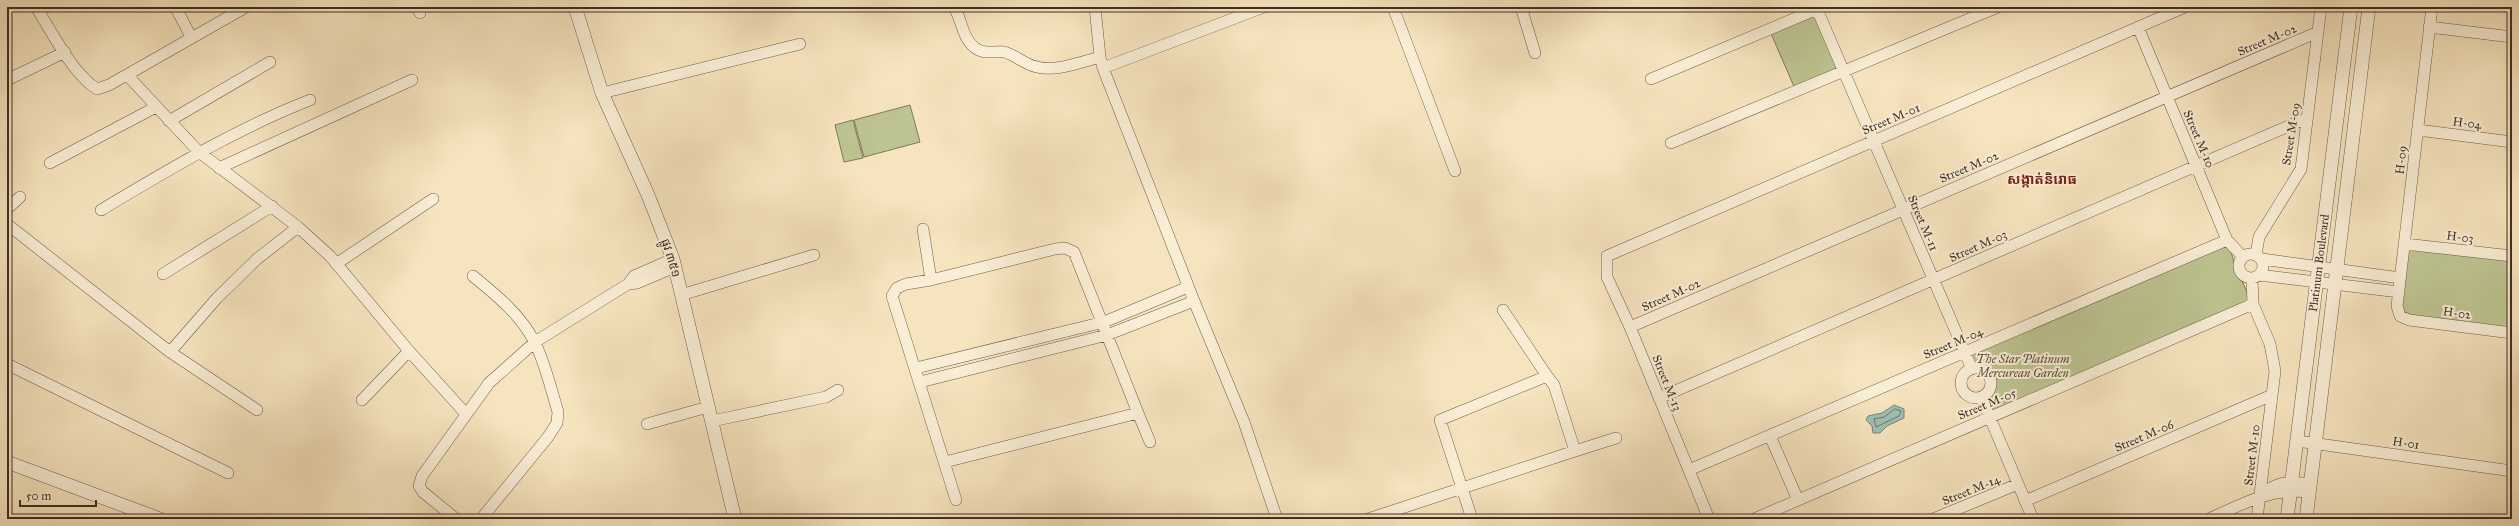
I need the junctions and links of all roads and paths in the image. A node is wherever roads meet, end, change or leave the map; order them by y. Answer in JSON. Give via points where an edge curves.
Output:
{"nodes":[{"id":1,"x":36,"y":7,"type":"edge"},
{"id":2,"x":246,"y":7,"type":"edge"},
{"id":3,"x":575,"y":7,"type":"edge"},
{"id":4,"x":954,"y":7,"type":"edge"},
{"id":5,"x":1094,"y":7,"type":"edge"},
{"id":6,"x":1264,"y":7,"type":"edge"},
{"id":7,"x":1393,"y":7,"type":"edge"},
{"id":8,"x":1521,"y":7,"type":"edge"},
{"id":9,"x":1998,"y":7,"type":"edge"},
{"id":10,"x":2185,"y":7,"type":"edge"},
{"id":11,"x":2321,"y":7,"type":"edge"},
{"id":12,"x":2350,"y":7,"type":"edge"},
{"id":13,"x":2370,"y":7,"type":"edge"},
{"id":14,"x":2432,"y":7,"type":"edge"},
{"id":15,"x":176,"y":8,"type":"edge"},
{"id":16,"x":1818,"y":8,"type":"edge"},
{"id":17,"x":231,"y":10,"type":"edge"},
{"id":18,"x":2171,"y":10,"type":"edge"},
{"id":19,"x":2138,"y":27,"type":"junction"},
{"id":20,"x":2429,"y":27,"type":"junction"},
{"id":21,"x":2318,"y":32,"type":"junction"},
{"id":22,"x":191,"y":37,"type":"junction"},
{"id":23,"x":2512,"y":37,"type":"edge"},
{"id":24,"x":800,"y":44,"type":"dead end"},
{"id":25,"x":64,"y":52,"type":"junction"},
{"id":26,"x":1535,"y":53,"type":"dead end"},
{"id":27,"x":1100,"y":57,"type":"junction"},
{"id":28,"x":270,"y":62,"type":"dead end"},
{"id":29,"x":1103,"y":68,"type":"junction"},
{"id":30,"x":1845,"y":71,"type":"junction"},
{"id":31,"x":127,"y":75,"type":"junction"},
{"id":32,"x":1651,"y":79,"type":"dead end"},
{"id":33,"x":7,"y":80,"type":"edge"},
{"id":34,"x":412,"y":80,"type":"dead end"},
{"id":35,"x":602,"y":93,"type":"junction"},
{"id":36,"x":2167,"y":97,"type":"junction"},
{"id":37,"x":310,"y":100,"type":"dead end"},
{"id":38,"x":156,"y":106,"type":"junction"},
{"id":39,"x":2307,"y":118,"type":"junction"},
{"id":40,"x":169,"y":121,"type":"junction"},
{"id":41,"x":2418,"y":130,"type":"junction"},
{"id":42,"x":1874,"y":141,"type":"junction"},
{"id":43,"x":2512,"y":142,"type":"edge"},
{"id":44,"x":1671,"y":143,"type":"dead end"},
{"id":45,"x":199,"y":152,"type":"junction"},
{"id":46,"x":50,"y":163,"type":"dead end"},
{"id":47,"x":2196,"y":166,"type":"junction"},
{"id":48,"x":219,"y":168,"type":"junction"},
{"id":49,"x":1455,"y":170,"type":"dead end"},
{"id":50,"x":20,"y":196,"type":"dead end"},
{"id":51,"x":433,"y":199,"type":"dead end"},
{"id":52,"x":272,"y":206,"type":"junction"},
{"id":53,"x":1903,"y":208,"type":"junction"},
{"id":54,"x":7,"y":209,"type":"edge"},
{"id":55,"x":102,"y":210,"type":"dead end"},
{"id":56,"x":7,"y":224,"type":"edge"},
{"id":57,"x":298,"y":227,"type":"junction"},
{"id":58,"x":923,"y":229,"type":"dead end"},
{"id":59,"x":2227,"y":240,"type":"junction"},
{"id":60,"x":2405,"y":244,"type":"junction"},
{"id":61,"x":814,"y":255,"type":"dead end"},
{"id":62,"x":1607,"y":256,"type":"joint"},
{"id":63,"x":2512,"y":256,"type":"edge"},
{"id":64,"x":2243,"y":257,"type":"junction"},
{"id":65,"x":2259,"y":257,"type":"junction"},
{"id":66,"x":674,"y":263,"type":"junction"},
{"id":67,"x":336,"y":264,"type":"junction"},
{"id":68,"x":2318,"y":268,"type":"junction"},
{"id":69,"x":2337,"y":270,"type":"junction"},
{"id":70,"x":163,"y":274,"type":"dead end"},
{"id":71,"x":473,"y":276,"type":"dead end"},
{"id":72,"x":2256,"y":276,"type":"junction"},
{"id":73,"x":2400,"y":278,"type":"junction"},
{"id":74,"x":931,"y":280,"type":"junction"},
{"id":75,"x":1934,"y":280,"type":"junction"},
{"id":76,"x":2317,"y":281,"type":"junction"},
{"id":77,"x":2335,"y":284,"type":"junction"},
{"id":78,"x":1188,"y":287,"type":"junction"},
{"id":79,"x":2399,"y":292,"type":"junction"},
{"id":80,"x":681,"y":295,"type":"junction"},
{"id":81,"x":1194,"y":301,"type":"junction"},
{"id":82,"x":2253,"y":304,"type":"junction"},
{"id":83,"x":1503,"y":310,"type":"dead end"},
{"id":84,"x":2400,"y":316,"type":"joint"},
{"id":85,"x":1104,"y":322,"type":"junction"},
{"id":86,"x":1630,"y":327,"type":"junction"},
{"id":87,"x":2512,"y":333,"type":"edge"},
{"id":88,"x":1107,"y":335,"type":"junction"},
{"id":89,"x":535,"y":342,"type":"junction"},
{"id":90,"x":170,"y":352,"type":"junction"},
{"id":91,"x":410,"y":352,"type":"junction"},
{"id":92,"x":1965,"y":353,"type":"junction"},
{"id":93,"x":7,"y":364,"type":"edge"},
{"id":94,"x":916,"y":368,"type":"junction"},
{"id":95,"x":1972,"y":369,"type":"junction"},
{"id":96,"x":1547,"y":376,"type":"junction"},
{"id":97,"x":920,"y":382,"type":"junction"},
{"id":98,"x":838,"y":390,"type":"dead end"},
{"id":99,"x":2272,"y":394,"type":"junction"},
{"id":100,"x":1981,"y":397,"type":"junction"},
{"id":101,"x":1659,"y":398,"type":"junction"},
{"id":102,"x":362,"y":400,"type":"dead end"},
{"id":103,"x":708,"y":407,"type":"junction"},
{"id":104,"x":257,"y":410,"type":"dead end"},
{"id":105,"x":1138,"y":413,"type":"junction"},
{"id":106,"x":466,"y":414,"type":"junction"},
{"id":107,"x":1990,"y":418,"type":"junction"},
{"id":108,"x":712,"y":421,"type":"junction"},
{"id":109,"x":647,"y":424,"type":"dead end"},
{"id":110,"x":1770,"y":436,"type":"junction"},
{"id":111,"x":1616,"y":438,"type":"dead end"},
{"id":112,"x":2297,"y":441,"type":"junction"},
{"id":113,"x":1150,"y":442,"type":"dead end"},
{"id":114,"x":2316,"y":444,"type":"junction"},
{"id":115,"x":1575,"y":451,"type":"junction"},
{"id":116,"x":7,"y":462,"type":"edge"},
{"id":117,"x":945,"y":462,"type":"junction"},
{"id":118,"x":1689,"y":470,"type":"junction"},
{"id":119,"x":2512,"y":471,"type":"edge"},
{"id":120,"x":228,"y":473,"type":"dead end"},
{"id":121,"x":2018,"y":484,"type":"junction"},
{"id":122,"x":2291,"y":485,"type":"junction"},
{"id":123,"x":2310,"y":488,"type":"junction"},
{"id":124,"x":1463,"y":489,"type":"junction"},
{"id":125,"x":2260,"y":497,"type":"junction"},
{"id":126,"x":956,"y":500,"type":"dead end"},
{"id":127,"x":1798,"y":500,"type":"junction"},
{"id":128,"x":2025,"y":501,"type":"junction"},
{"id":129,"x":160,"y":519,"type":"edge"},
{"id":130,"x":456,"y":519,"type":"edge"},
{"id":131,"x":481,"y":519,"type":"edge"},
{"id":132,"x":735,"y":519,"type":"edge"},
{"id":133,"x":1276,"y":519,"type":"edge"},
{"id":134,"x":1368,"y":519,"type":"edge"},
{"id":135,"x":1472,"y":519,"type":"edge"},
{"id":136,"x":1709,"y":519,"type":"edge"},
{"id":137,"x":1754,"y":519,"type":"edge"},
{"id":138,"x":1933,"y":519,"type":"edge"},
{"id":139,"x":2033,"y":519,"type":"edge"},
{"id":140,"x":2209,"y":519,"type":"edge"},
{"id":141,"x":2257,"y":519,"type":"edge"},
{"id":142,"x":2287,"y":519,"type":"edge"},
{"id":143,"x":2306,"y":519,"type":"edge"}],
"edges":[{"from":1,"to":25,"type":"street"},
{"from":2,"to":17,"type":"street"},
{"from":3,"to":35,"type":"street","name":"ផ្លូវ ៣៥១"},
{"from":4,"to":27,"type":"street","via":[[968,40],[976,49],[985,52],[1004,52],[1043,68]]},
{"from":5,"to":27,"type":"street"},
{"from":6,"to":29,"type":"street"},
{"from":7,"to":49,"type":"street"},
{"from":8,"to":26,"type":"street"},
{"from":9,"to":30,"type":"street"},
{"from":10,"to":18,"type":"street","name":"Street M-01"},
{"from":11,"to":21,"type":"street","name":"Street M-09"},
{"from":12,"to":68,"type":"street","name":"Platinum Boulevard"},
{"from":13,"to":69,"type":"street","name":"Platinum Boulevard"},
{"from":14,"to":20,"type":"street","name":"H-09"},
{"from":15,"to":22,"type":"street"},
{"from":16,"to":30,"type":"street","name":"Street M-11"},
{"from":16,"to":32,"type":"street"},
{"from":17,"to":22,"type":"street"},
{"from":18,"to":19,"type":"street","name":"Street M-01"},
{"from":19,"to":36,"type":"street","name":"Street M-10"},
{"from":19,"to":42,"type":"street","name":"Street M-01"},
{"from":20,"to":23,"type":"street"},
{"from":20,"to":41,"type":"street","name":"H-09"},
{"from":21,"to":36,"type":"street","name":"Street M-02"},
{"from":21,"to":39,"type":"street","name":"Street M-09"},
{"from":22,"to":31,"type":"street"},
{"from":24,"to":35,"type":"street"},
{"from":25,"to":31,"type":"street","via":[[88,84],[97,89]]},
{"from":25,"to":33,"type":"street"},
{"from":27,"to":29,"type":"street"},
{"from":28,"to":40,"type":"street"},
{"from":29,"to":78,"type":"street"},
{"from":30,"to":42,"type":"street","name":"Street M-11"},
{"from":30,"to":44,"type":"street"},
{"from":31,"to":38,"type":"street"},
{"from":34,"to":48,"type":"street"},
{"from":35,"to":66,"type":"street","name":"ផ្លូវ ៣៥១"},
{"from":36,"to":47,"type":"street","name":"Street M-10"},
{"from":36,"to":53,"type":"street","name":"Street M-02"},
{"from":37,"to":45,"type":"street","via":[[270,116]]},
{"from":38,"to":40,"type":"street"},
{"from":38,"to":46,"type":"street"},
{"from":39,"to":47,"type":"street","name":"Street M-03"},
{"from":39,"to":65,"type":"street","name":"Street M-09","via":[[2301,169],[2259,236]]},
{"from":40,"to":45,"type":"street"},
{"from":41,"to":43,"type":"street","name":"H-04"},
{"from":41,"to":60,"type":"street","name":"H-09"},
{"from":42,"to":53,"type":"street","name":"Street M-11"},
{"from":42,"to":62,"type":"street","name":"Street M-01"},
{"from":45,"to":48,"type":"street"},
{"from":45,"to":55,"type":"street"},
{"from":47,"to":59,"type":"street","name":"Street M-10"},
{"from":47,"to":75,"type":"street","name":"Street M-03"},
{"from":48,"to":52,"type":"street"},
{"from":50,"to":54,"type":"street"},
{"from":51,"to":67,"type":"street"},
{"from":52,"to":57,"type":"street"},
{"from":52,"to":70,"type":"street"},
{"from":53,"to":75,"type":"street","name":"Street M-11"},
{"from":53,"to":86,"type":"street","name":"Street M-02"},
{"from":56,"to":90,"type":"street"},
{"from":57,"to":67,"type":"street"},
{"from":57,"to":90,"type":"street","via":[[251,265],[217,298]]},
{"from":58,"to":74,"type":"street"},
{"from":59,"to":64,"type":"street","name":"Street M-10"},
{"from":59,"to":92,"type":"street","name":"Street M-04"},
{"from":60,"to":63,"type":"street","name":"H-03"},
{"from":60,"to":73,"type":"street","name":"H-09"},
{"from":61,"to":80,"type":"street"},
{"from":62,"to":86,"type":"street","name":"Street M-13","via":[[1607,277]]},
{"from":64,"to":65,"type":"street","via":[[2251,254]]},
{"from":64,"to":72,"type":"street","via":[[2240,270],[2243,274]]},
{"from":65,"to":68,"type":"street"},
{"from":65,"to":72,"type":"street","via":[[2263,266]]},
{"from":66,"to":80,"type":"street","name":"ផ្លូវ ៣៥១"},
{"from":66,"to":89,"type":"street","via":[[634,276],[628,284]]},
{"from":67,"to":91,"type":"street"},
{"from":68,"to":69,"type":"street"},
{"from":68,"to":76,"type":"street","name":"Platinum Boulevard"},
{"from":69,"to":73,"type":"street"},
{"from":69,"to":77,"type":"street","name":"Platinum Boulevard"},
{"from":71,"to":89,"type":"street","via":[[503,301]]},
{"from":72,"to":76,"type":"street"},
{"from":72,"to":82,"type":"street","name":"Street M-10"},
{"from":73,"to":79,"type":"street","name":"H-09"},
{"from":74,"to":85,"type":"street","via":[[1065,248],[1074,252]]},
{"from":74,"to":94,"type":"street","via":[[906,284],[897,288],[892,296]]},
{"from":75,"to":92,"type":"street","name":"Street M-11"},
{"from":75,"to":101,"type":"street","name":"Street M-03"},
{"from":76,"to":77,"type":"street"},
{"from":76,"to":112,"type":"street","name":"Platinum Boulevard"},
{"from":77,"to":79,"type":"street"},
{"from":77,"to":114,"type":"street","name":"Platinum Boulevard"},
{"from":78,"to":81,"type":"street"},
{"from":78,"to":85,"type":"street"},
{"from":79,"to":84,"type":"street","name":"H-09","via":[[2397,306]]},
{"from":80,"to":103,"type":"street","name":"ផ្លូវ ៣៥១"},
{"from":81,"to":88,"type":"street"},
{"from":81,"to":133,"type":"street","via":[[1244,422]]},
{"from":82,"to":99,"type":"street","name":"Street M-10","via":[[2274,358]]},
{"from":82,"to":107,"type":"street","name":"Street M-05"},
{"from":83,"to":96,"type":"street"},
{"from":84,"to":87,"type":"street","name":"H-02","via":[[2409,320]]},
{"from":85,"to":88,"type":"street"},
{"from":85,"to":94,"type":"street"},
{"from":86,"to":101,"type":"street","name":"Street M-13"},
{"from":88,"to":97,"type":"street"},
{"from":88,"to":105,"type":"street"},
{"from":89,"to":106,"type":"street","via":[[489,383]]},
{"from":89,"to":131,"type":"street","via":[[558,412],[557,423]]},
{"from":90,"to":104,"type":"street"},
{"from":91,"to":102,"type":"street"},
{"from":91,"to":106,"type":"street"},
{"from":92,"to":95,"type":"street","name":"Street M-11"},
{"from":92,"to":110,"type":"street","name":"Street M-04"},
{"from":93,"to":120,"type":"street"},
{"from":94,"to":97,"type":"street"},
{"from":95,"to":100,"type":"street","via":[[1981,369],[1991,380],[1990,389]]},
{"from":95,"to":100,"type":"street","via":[[1963,376],[1961,386],[1971,398]]},
{"from":96,"to":115,"type":"street","via":[[1554,385]]},
{"from":96,"to":124,"type":"street","via":[[1440,420]]},
{"from":97,"to":117,"type":"street"},
{"from":98,"to":108,"type":"street","via":[[826,397]]},
{"from":99,"to":125,"type":"street","name":"Street M-10"},
{"from":99,"to":128,"type":"street","name":"Street M-06"},
{"from":100,"to":107,"type":"street"},
{"from":101,"to":118,"type":"street","name":"Street M-13"},
{"from":103,"to":108,"type":"street","name":"ផ្លូវ ៣៥១"},
{"from":103,"to":109,"type":"street"},
{"from":105,"to":113,"type":"street"},
{"from":105,"to":117,"type":"street"},
{"from":106,"to":130,"type":"street","via":[[422,476],[419,486]]},
{"from":107,"to":121,"type":"street"},
{"from":107,"to":127,"type":"street","name":"Street M-05"},
{"from":108,"to":132,"type":"street","name":"ផ្លូវ ៣៥១"},
{"from":110,"to":118,"type":"street","name":"Street M-04"},
{"from":110,"to":127,"type":"street"},
{"from":111,"to":115,"type":"street"},
{"from":112,"to":114,"type":"street","name":"H-01"},
{"from":112,"to":122,"type":"street","name":"Platinum Boulevard"},
{"from":114,"to":119,"type":"street","name":"H-01"},
{"from":114,"to":123,"type":"street","name":"Platinum Boulevard"},
{"from":115,"to":124,"type":"street"},
{"from":116,"to":129,"type":"street"},
{"from":117,"to":126,"type":"street"},
{"from":118,"to":136,"type":"street","name":"Street M-13"},
{"from":121,"to":128,"type":"street"},
{"from":121,"to":138,"type":"street","name":"Street M-14"},
{"from":122,"to":123,"type":"street"},
{"from":122,"to":125,"type":"street","via":[[2271,486]]},
{"from":122,"to":142,"type":"street","name":"Platinum Boulevard"},
{"from":123,"to":143,"type":"street","name":"Platinum Boulevard"},
{"from":124,"to":134,"type":"street"},
{"from":124,"to":135,"type":"street"},
{"from":125,"to":140,"type":"street"},
{"from":125,"to":141,"type":"street","name":"Street M-10"},
{"from":127,"to":137,"type":"street","name":"Street M-05"},
{"from":128,"to":139,"type":"street"}]}
